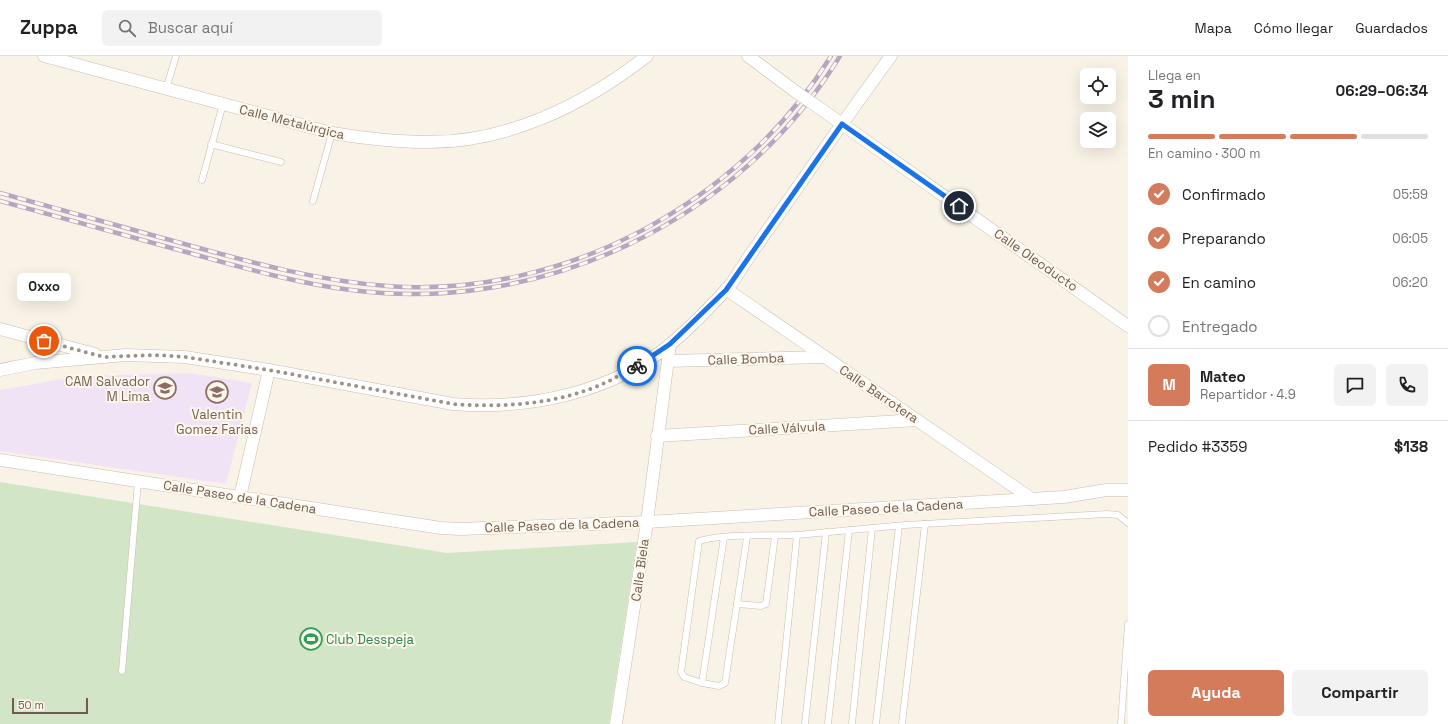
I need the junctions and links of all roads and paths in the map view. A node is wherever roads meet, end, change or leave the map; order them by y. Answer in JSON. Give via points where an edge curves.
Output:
{"nodes":[{"id":1,"x":44,"y":56,"type":"edge"},
{"id":2,"x":176,"y":56,"type":"edge"},
{"id":3,"x":647,"y":56,"type":"edge"},
{"id":4,"x":748,"y":56,"type":"edge"},
{"id":5,"x":891,"y":56,"type":"edge"},
{"id":6,"x":166,"y":89,"type":"junction"},
{"id":7,"x":223,"y":104,"type":"junction"},
{"id":8,"x":842,"y":124,"type":"junction"},
{"id":9,"x":332,"y":133,"type":"junction"},
{"id":10,"x":211,"y":144,"type":"junction"},
{"id":11,"x":282,"y":162,"type":"dead end"},
{"id":12,"x":202,"y":180,"type":"dead end"},
{"id":13,"x":313,"y":201,"type":"dead end"},
{"id":14,"x":726,"y":290,"type":"junction"},
{"id":15,"x":1128,"y":326,"type":"edge"},
{"id":16,"x":0,"y":329,"type":"edge"},
{"id":17,"x":670,"y":344,"type":"junction"},
{"id":18,"x":104,"y":357,"type":"junction"},
{"id":19,"x":825,"y":357,"type":"junction"},
{"id":20,"x":668,"y":361,"type":"junction"},
{"id":21,"x":0,"y":370,"type":"edge"},
{"id":22,"x":269,"y":370,"type":"junction"},
{"id":23,"x":917,"y":420,"type":"junction"},
{"id":24,"x":657,"y":436,"type":"junction"},
{"id":25,"x":0,"y":460,"type":"edge"},
{"id":26,"x":138,"y":482,"type":"junction"},
{"id":27,"x":1128,"y":490,"type":"edge"},
{"id":28,"x":240,"y":498,"type":"junction"},
{"id":29,"x":1032,"y":499,"type":"junction"},
{"id":30,"x":647,"y":522,"type":"junction"},
{"id":31,"x":1128,"y":523,"type":"edge"},
{"id":32,"x":925,"y":524,"type":"junction"},
{"id":33,"x":899,"y":526,"type":"junction"},
{"id":34,"x":872,"y":528,"type":"junction"},
{"id":35,"x":849,"y":530,"type":"junction"},
{"id":36,"x":826,"y":532,"type":"junction"},
{"id":37,"x":797,"y":535,"type":"junction"},
{"id":38,"x":775,"y":536,"type":"junction"},
{"id":39,"x":724,"y":537,"type":"junction"},
{"id":40,"x":747,"y":537,"type":"junction"},
{"id":41,"x":737,"y":604,"type":"junction"},
{"id":42,"x":1128,"y":624,"type":"edge"},
{"id":43,"x":122,"y":671,"type":"dead end"},
{"id":44,"x":702,"y":683,"type":"junction"},
{"id":45,"x":616,"y":724,"type":"edge"},
{"id":46,"x":778,"y":724,"type":"edge"},
{"id":47,"x":805,"y":724,"type":"edge"},
{"id":48,"x":828,"y":724,"type":"edge"},
{"id":49,"x":852,"y":724,"type":"edge"},
{"id":50,"x":876,"y":724,"type":"edge"},
{"id":51,"x":902,"y":724,"type":"edge"},
{"id":52,"x":1121,"y":724,"type":"edge"}],
"edges":[{"from":1,"to":6,"type":"street","name":"Calle Metalúrgica"},
{"from":2,"to":6,"type":"lane"},
{"from":3,"to":9,"type":"street","name":"Calle Metalúrgica","via":[[595,93],[514,129],[469,138],[427,142],[379,140]]},
{"from":4,"to":8,"type":"street","name":"Calle Oleoducto","bridge":true},
{"from":5,"to":8,"type":"street"},
{"from":6,"to":7,"type":"street","name":"Calle Metalúrgica"},
{"from":7,"to":9,"type":"street","name":"Calle Metalúrgica"},
{"from":7,"to":10,"type":"lane"},
{"from":8,"to":14,"type":"street"},
{"from":8,"to":15,"type":"street","name":"Calle Oleoducto"},
{"from":9,"to":13,"type":"lane"},
{"from":10,"to":11,"type":"lane"},
{"from":10,"to":12,"type":"lane"},
{"from":14,"to":17,"type":"street"},
{"from":14,"to":19,"type":"street","name":"Calle Barrotera"},
{"from":16,"to":18,"type":"street"},
{"from":17,"to":20,"type":"street","name":"Calle Biela"},
{"from":17,"to":22,"type":"street","via":[[642,363],[606,382],[571,395],[504,406],[453,404]]},
{"from":18,"to":21,"type":"street","via":[[35,363]]},
{"from":18,"to":22,"type":"street","via":[[177,357]]},
{"from":19,"to":20,"type":"street","name":"Calle Bomba"},
{"from":19,"to":23,"type":"street","name":"Calle Barrotera"},
{"from":20,"to":24,"type":"street","name":"Calle Biela"},
{"from":22,"to":28,"type":"street"},
{"from":23,"to":24,"type":"street","name":"Calle Válvula"},
{"from":23,"to":29,"type":"street","name":"Calle Barrotera"},
{"from":24,"to":30,"type":"street","name":"Calle Biela"},
{"from":25,"to":26,"type":"street","name":"Calle Paseo de la Cadena"},
{"from":26,"to":28,"type":"street","name":"Calle Paseo de la Cadena"},
{"from":26,"to":43,"type":"lane"},
{"from":27,"to":29,"type":"street","name":"Calle Paseo de la Cadena"},
{"from":28,"to":30,"type":"street","name":"Calle Paseo de la Cadena","via":[[460,529]]},
{"from":29,"to":30,"type":"street","name":"Calle Paseo de la Cadena"},
{"from":30,"to":45,"type":"street","name":"Calle Biela"},
{"from":31,"to":32,"type":"lane","via":[[1118,515],[1107,514]]},
{"from":32,"to":33,"type":"lane"},
{"from":32,"to":51,"type":"lane"},
{"from":33,"to":34,"type":"lane"},
{"from":33,"to":50,"type":"lane"},
{"from":34,"to":35,"type":"lane"},
{"from":34,"to":49,"type":"lane"},
{"from":35,"to":36,"type":"lane"},
{"from":35,"to":48,"type":"lane"},
{"from":36,"to":37,"type":"lane"},
{"from":36,"to":47,"type":"lane"},
{"from":37,"to":38,"type":"lane"},
{"from":37,"to":46,"type":"lane"},
{"from":38,"to":40,"type":"lane"},
{"from":38,"to":41,"type":"lane","via":[[766,604]]},
{"from":39,"to":40,"type":"lane"},
{"from":39,"to":44,"type":"lane"},
{"from":39,"to":44,"type":"lane","via":[[699,541],[681,672],[684,678]]},
{"from":40,"to":41,"type":"lane"},
{"from":41,"to":44,"type":"lane","via":[[725,683],[719,686]]},
{"from":42,"to":52,"type":"lane"}]}
